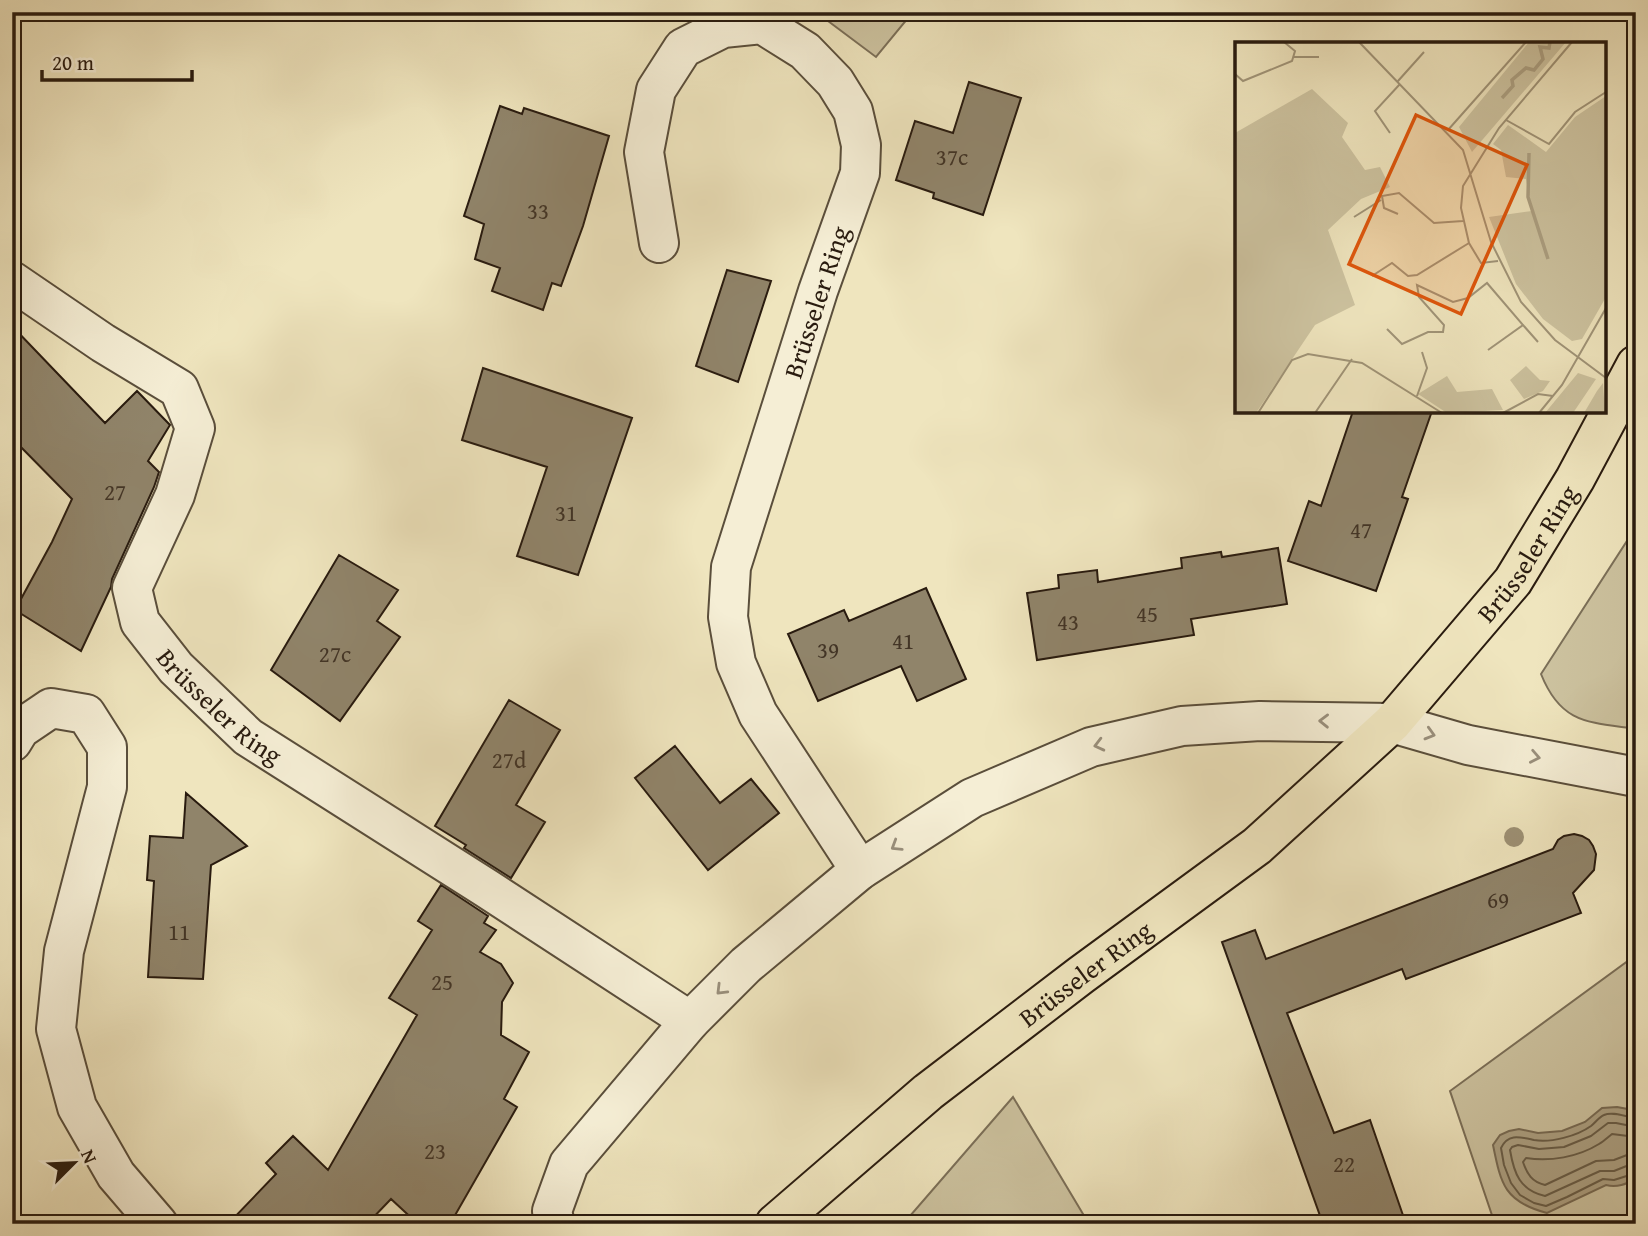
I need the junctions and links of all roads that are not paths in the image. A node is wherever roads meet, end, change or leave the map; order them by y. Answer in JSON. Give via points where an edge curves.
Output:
{"nodes":[{"id":1,"x":659,"y":243,"type":"dead end"},
{"id":2,"x":12,"y":281,"type":"edge"},
{"id":3,"x":1636,"y":365,"type":"edge"},
{"id":4,"x":1392,"y":723,"type":"junction"},
{"id":5,"x":12,"y":742,"type":"edge"},
{"id":6,"x":1636,"y":777,"type":"edge"},
{"id":7,"x":860,"y":870,"type":"junction"},
{"id":8,"x":690,"y":1021,"type":"junction"},
{"id":9,"x":158,"y":1224,"type":"edge"},
{"id":10,"x":555,"y":1224,"type":"edge"},
{"id":11,"x":775,"y":1224,"type":"edge"}],
"edges":[{"from":1,"to":7,"type":"street","name":"Brüsseler Ring","via":[[644,152],[656,90],[683,48],[723,28],[762,24],[805,51],[835,82],[853,111],[861,145],[860,173],[731,567],[728,617],[736,663],[758,714]]},
{"from":2,"to":8,"type":"street","name":"Brüsseler Ring","via":[[179,389],[195,428],[174,495],[132,588],[140,622],[176,668],[248,737]]},
{"from":3,"to":4,"type":"main road","name":"Brüsseler Ring","via":[[1513,581]]},
{"from":4,"to":6,"type":"street","one_way":true,"via":[[1468,744]]},
{"from":4,"to":7,"type":"street","one_way":true,"via":[[1260,721],[1182,726],[1091,747],[972,798]]},
{"from":4,"to":11,"type":"main road","name":"Brüsseler Ring","via":[[1257,846],[928,1092]]},
{"from":5,"to":9,"type":"street","via":[[20,729],[51,708],[86,715],[107,747],[107,787],[64,951],[56,1029],[77,1107],[116,1175]]},
{"from":7,"to":8,"type":"street","one_way":true,"via":[[746,965]]},
{"from":8,"to":10,"type":"street","via":[[569,1164],[552,1211]]}]}
